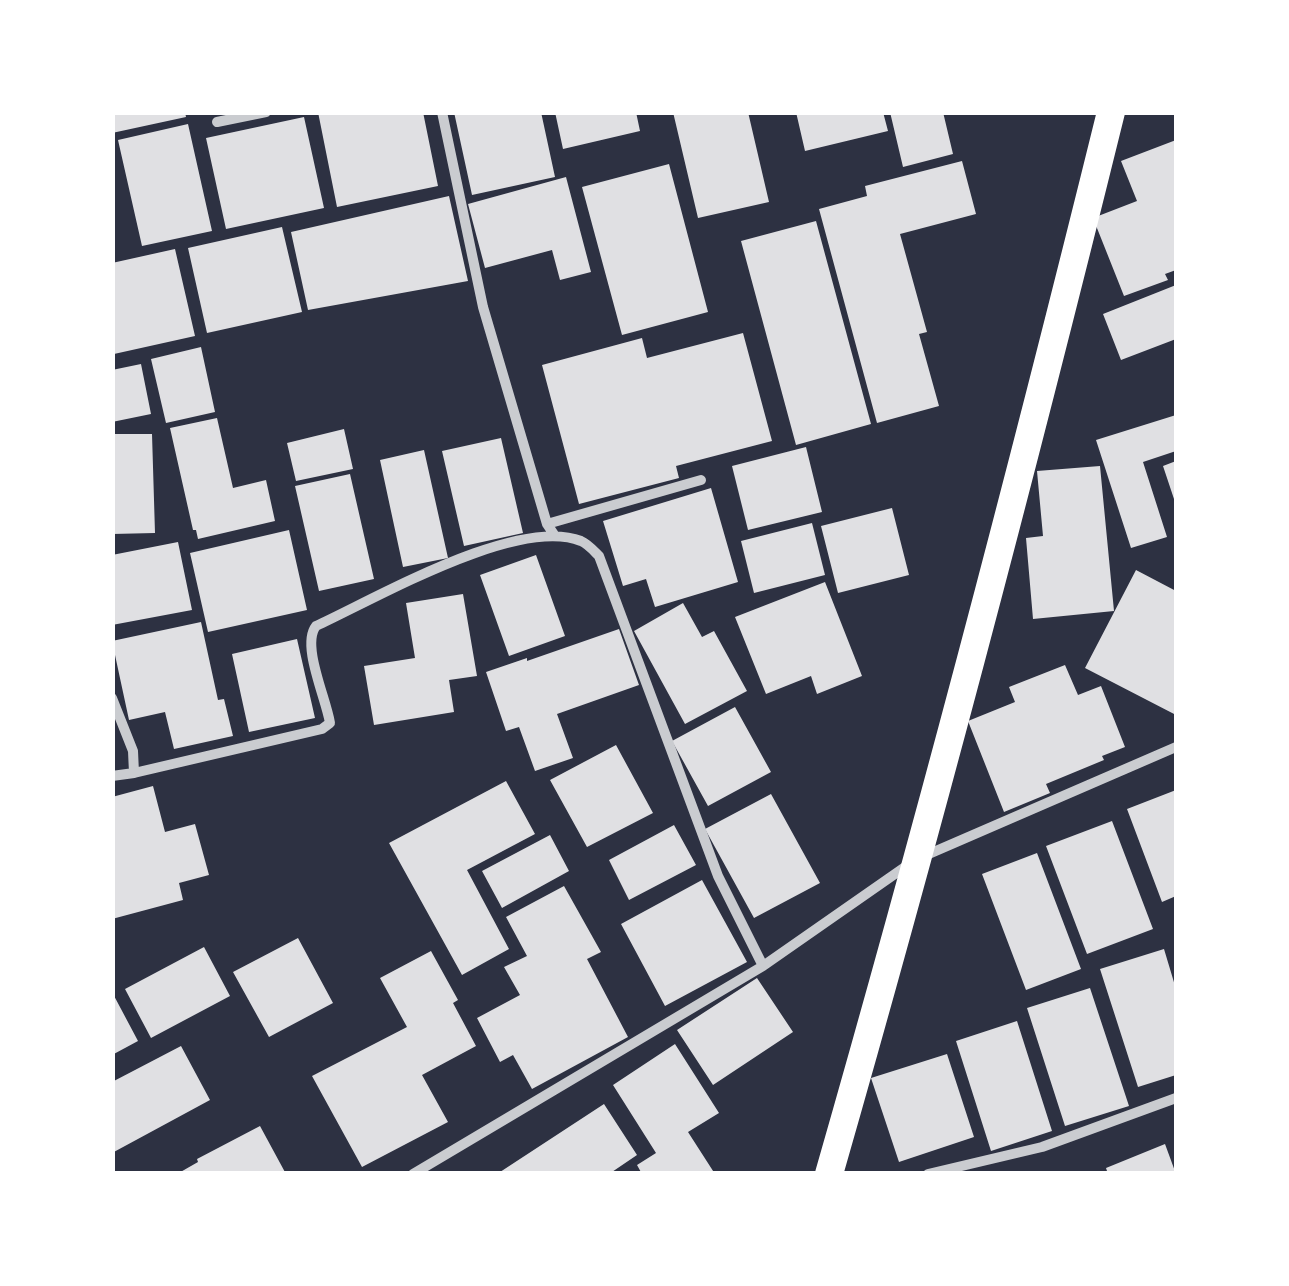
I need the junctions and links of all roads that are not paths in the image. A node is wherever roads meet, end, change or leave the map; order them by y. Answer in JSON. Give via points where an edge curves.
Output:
{"nodes":[{"id":1,"x":266,"y":112,"type":"edge"},
{"id":2,"x":442,"y":112,"type":"edge"},
{"id":3,"x":1111,"y":112,"type":"edge"},
{"id":4,"x":217,"y":122,"type":"dead end"},
{"id":5,"x":701,"y":480,"type":"dead end"},
{"id":6,"x":547,"y":524,"type":"junction"},
{"id":7,"x":554,"y":536,"type":"junction"},
{"id":8,"x":112,"y":698,"type":"edge"},
{"id":9,"x":1176,"y":747,"type":"edge"},
{"id":10,"x":134,"y":774,"type":"junction"},
{"id":11,"x":112,"y":776,"type":"edge"},
{"id":12,"x":915,"y":860,"type":"junction"},
{"id":13,"x":763,"y":966,"type":"junction"},
{"id":14,"x":1176,"y":1098,"type":"edge"},
{"id":15,"x":830,"y":1173,"type":"edge"},
{"id":16,"x":413,"y":1174,"type":"edge"},
{"id":17,"x":928,"y":1174,"type":"edge"}],
"edges":[{"from":1,"to":4,"type":"street"},
{"from":2,"to":6,"type":"street","via":[[483,307]]},
{"from":3,"to":12,"type":"highway"},
{"from":5,"to":6,"type":"street"},
{"from":6,"to":7,"type":"street"},
{"from":7,"to":10,"type":"street","via":[[491,545],[316,626],[309,647],[330,723],[322,729]]},
{"from":7,"to":13,"type":"street","via":[[584,542],[599,556],[718,876]]},
{"from":8,"to":10,"type":"street","via":[[133,751]]},
{"from":9,"to":12,"type":"street"},
{"from":10,"to":11,"type":"street"},
{"from":12,"to":13,"type":"street"},
{"from":12,"to":15,"type":"highway"},
{"from":13,"to":16,"type":"street"},
{"from":14,"to":17,"type":"street","via":[[1042,1147]]}]}
